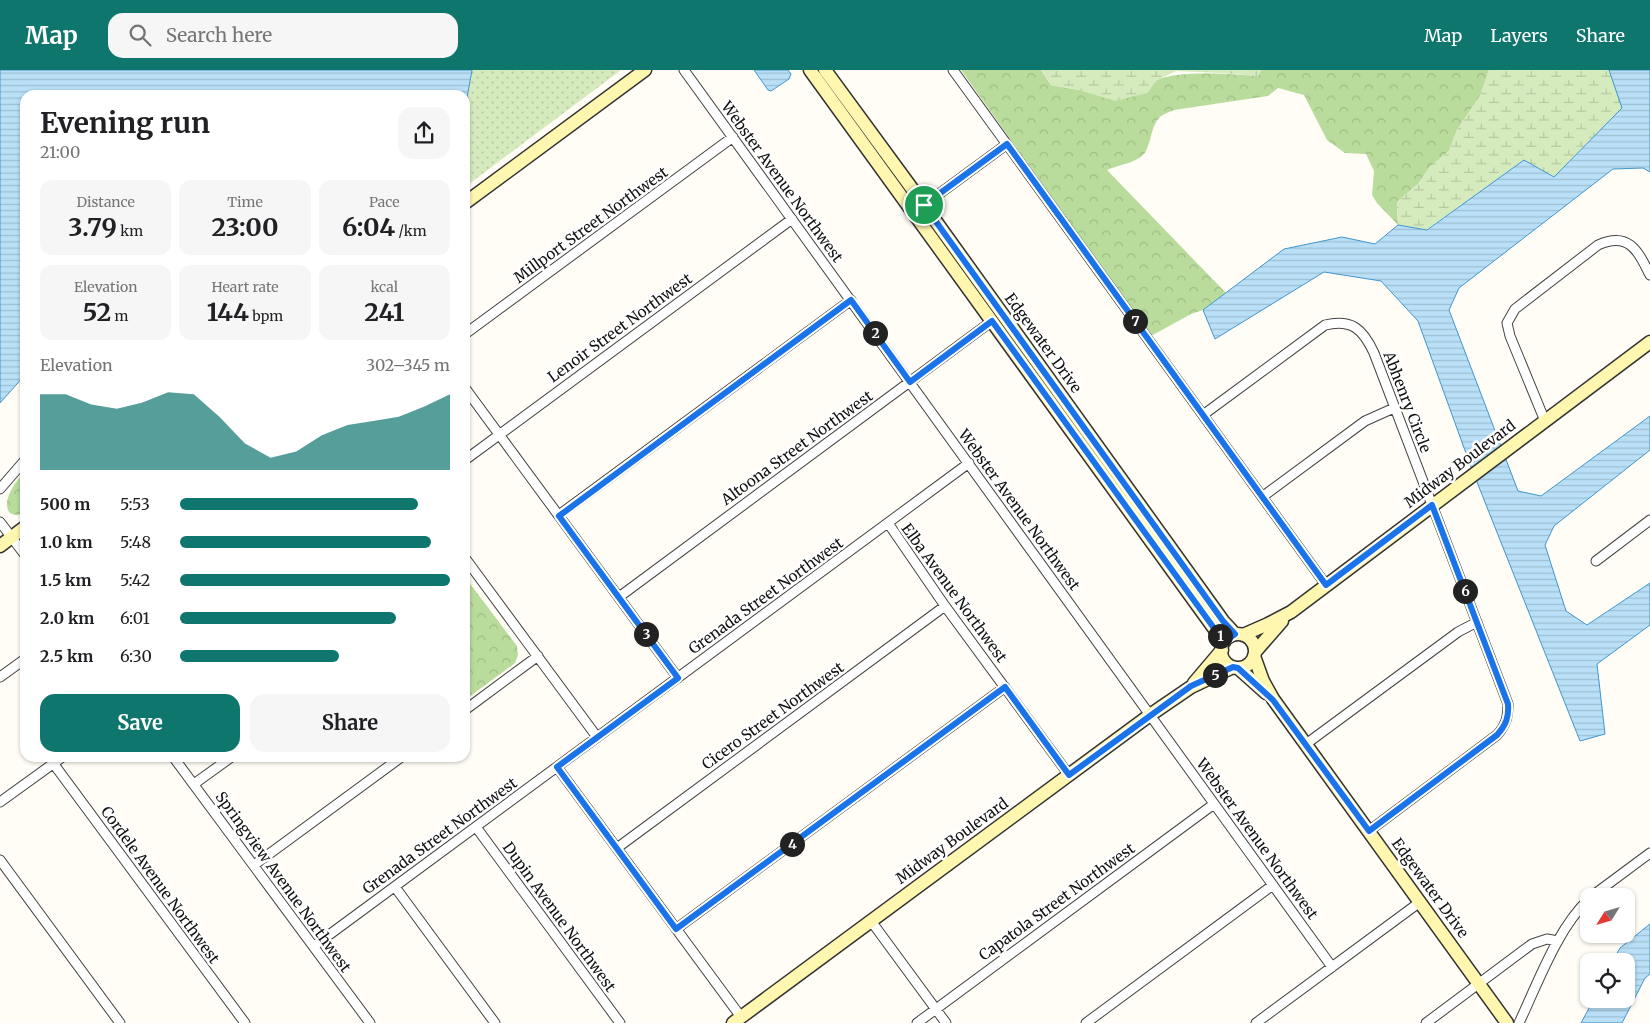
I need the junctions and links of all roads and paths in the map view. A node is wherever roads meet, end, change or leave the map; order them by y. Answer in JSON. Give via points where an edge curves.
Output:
{"nodes":[{"id":1,"x":645,"y":70,"type":"edge"},
{"id":2,"x":684,"y":70,"type":"edge"},
{"id":3,"x":810,"y":70,"type":"edge"},
{"id":4,"x":825,"y":70,"type":"edge"},
{"id":5,"x":953,"y":70,"type":"edge"},
{"id":6,"x":733,"y":137,"type":"junction"},
{"id":7,"x":1007,"y":144,"type":"junction"},
{"id":8,"x":470,"y":199,"type":"edge"},
{"id":9,"x":924,"y":205,"type":"junction"},
{"id":10,"x":792,"y":219,"type":"junction"},
{"id":11,"x":1650,"y":275,"type":"edge"},
{"id":12,"x":851,"y":300,"type":"junction"},
{"id":13,"x":992,"y":321,"type":"junction"},
{"id":14,"x":470,"y":330,"type":"edge"},
{"id":15,"x":1650,"y":342,"type":"edge"},
{"id":16,"x":910,"y":382,"type":"junction"},
{"id":17,"x":470,"y":395,"type":"edge"},
{"id":18,"x":1394,"y":408,"type":"junction"},
{"id":19,"x":1203,"y":415,"type":"junction"},
{"id":20,"x":1545,"y":421,"type":"junction"},
{"id":21,"x":499,"y":434,"type":"junction"},
{"id":22,"x":470,"y":456,"type":"edge"},
{"id":23,"x":969,"y":464,"type":"junction"},
{"id":24,"x":20,"y":466,"type":"edge"},
{"id":25,"x":0,"y":489,"type":"edge"},
{"id":26,"x":1262,"y":497,"type":"junction"},
{"id":27,"x":1432,"y":505,"type":"junction"},
{"id":28,"x":559,"y":516,"type":"junction"},
{"id":29,"x":1650,"y":520,"type":"edge"},
{"id":30,"x":0,"y":522,"type":"edge"},
{"id":31,"x":888,"y":523,"type":"junction"},
{"id":32,"x":20,"y":531,"type":"edge"},
{"id":33,"x":12,"y":537,"type":"junction"},
{"id":34,"x":0,"y":546,"type":"edge"},
{"id":35,"x":20,"y":548,"type":"edge"},
{"id":36,"x":1596,"y":561,"type":"dead end"},
{"id":37,"x":470,"y":565,"type":"edge"},
{"id":38,"x":1326,"y":585,"type":"junction"},
{"id":39,"x":618,"y":596,"type":"junction"},
{"id":40,"x":945,"y":606,"type":"junction"},
{"id":41,"x":1290,"y":612,"type":"junction"},
{"id":42,"x":1477,"y":622,"type":"junction"},
{"id":43,"x":1231,"y":640,"type":"junction"},
{"id":44,"x":1255,"y":654,"type":"junction"},
{"id":45,"x":538,"y":656,"type":"junction"},
{"id":46,"x":20,"y":663,"type":"edge"},
{"id":47,"x":1235,"y":667,"type":"junction"},
{"id":48,"x":0,"y":677,"type":"edge"},
{"id":49,"x":678,"y":678,"type":"junction"},
{"id":50,"x":1191,"y":686,"type":"junction"},
{"id":51,"x":1005,"y":687,"type":"junction"},
{"id":52,"x":1273,"y":700,"type":"junction"},
{"id":53,"x":470,"y":706,"type":"edge"},
{"id":54,"x":1150,"y":715,"type":"junction"},
{"id":55,"x":597,"y":737,"type":"junction"},
{"id":56,"x":1306,"y":744,"type":"junction"},
{"id":57,"x":54,"y":762,"type":"edge"},
{"id":58,"x":58,"y":762,"type":"edge"},
{"id":59,"x":177,"y":762,"type":"edge"},
{"id":60,"x":224,"y":762,"type":"edge"},
{"id":61,"x":395,"y":762,"type":"edge"},
{"id":62,"x":557,"y":767,"type":"junction"},
{"id":63,"x":1069,"y":775,"type":"junction"},
{"id":64,"x":194,"y":784,"type":"junction"},
{"id":65,"x":0,"y":802,"type":"edge"},
{"id":66,"x":1214,"y":804,"type":"junction"},
{"id":67,"x":476,"y":827,"type":"junction"},
{"id":68,"x":1369,"y":831,"type":"junction"},
{"id":69,"x":616,"y":848,"type":"junction"},
{"id":70,"x":1650,"y":853,"type":"edge"},
{"id":71,"x":0,"y":860,"type":"edge"},
{"id":72,"x":254,"y":865,"type":"junction"},
{"id":73,"x":1273,"y":885,"type":"junction"},
{"id":74,"x":395,"y":887,"type":"junction"},
{"id":75,"x":1603,"y":888,"type":"edge"},
{"id":76,"x":1420,"y":902,"type":"junction"},
{"id":77,"x":1580,"y":909,"type":"edge"},
{"id":78,"x":871,"y":921,"type":"junction"},
{"id":79,"x":676,"y":929,"type":"junction"},
{"id":80,"x":1558,"y":941,"type":"junction"},
{"id":81,"x":314,"y":946,"type":"junction"},
{"id":82,"x":1332,"y":967,"type":"junction"},
{"id":83,"x":1479,"y":984,"type":"junction"},
{"id":84,"x":936,"y":1009,"type":"junction"},
{"id":85,"x":737,"y":1020,"type":"edge"},
{"id":86,"x":120,"y":1023,"type":"edge"},
{"id":87,"x":245,"y":1023,"type":"edge"},
{"id":88,"x":370,"y":1023,"type":"edge"},
{"id":89,"x":495,"y":1023,"type":"edge"},
{"id":90,"x":620,"y":1023,"type":"edge"},
{"id":91,"x":917,"y":1023,"type":"edge"},
{"id":92,"x":946,"y":1023,"type":"edge"},
{"id":93,"x":1086,"y":1023,"type":"edge"},
{"id":94,"x":1256,"y":1023,"type":"edge"},
{"id":95,"x":1426,"y":1023,"type":"edge"},
{"id":96,"x":1507,"y":1023,"type":"edge"},
{"id":97,"x":1519,"y":1023,"type":"edge"}],
"edges":[{"from":1,"to":8,"type":"street"},
{"from":2,"to":6,"type":"street","name":"Webster Avenue Northwest"},
{"from":3,"to":13,"type":"street","name":"Edgewater Drive"},
{"from":4,"to":9,"type":"street","name":"Edgewater Drive"},
{"from":5,"to":7,"type":"street"},
{"from":6,"to":10,"type":"street","name":"Webster Avenue Northwest"},
{"from":6,"to":14,"type":"street","name":"Millport Street Northwest"},
{"from":7,"to":9,"type":"street"},
{"from":7,"to":19,"type":"street"},
{"from":9,"to":43,"type":"street","name":"Edgewater Drive","via":[[1223,621]]},
{"from":10,"to":12,"type":"street","name":"Webster Avenue Northwest"},
{"from":10,"to":21,"type":"street","name":"Lenoir Street Northwest"},
{"from":11,"to":20,"type":"street","via":[[1632,246],[1616,240],[1607,241],[1514,309],[1507,323],[1510,336]]},
{"from":12,"to":16,"type":"street","name":"Webster Avenue Northwest"},
{"from":12,"to":28,"type":"street"},
{"from":13,"to":16,"type":"street","name":"Altoona Street Northwest"},
{"from":13,"to":43,"type":"street","name":"Edgewater Drive"},
{"from":15,"to":20,"type":"street","name":"Midway Boulevard"},
{"from":16,"to":23,"type":"street","name":"Webster Avenue Northwest"},
{"from":16,"to":39,"type":"street","name":"Altoona Street Northwest"},
{"from":17,"to":21,"type":"street"},
{"from":18,"to":19,"type":"street","name":"Abhenry Circle","via":[[1374,353],[1364,336],[1357,328],[1336,323],[1324,325]]},
{"from":18,"to":26,"type":"street","via":[[1365,420]]},
{"from":18,"to":27,"type":"street","name":"Abhenry Circle"},
{"from":19,"to":26,"type":"street"},
{"from":20,"to":27,"type":"street","name":"Midway Boulevard"},
{"from":21,"to":22,"type":"street","name":"Lenoir Street Northwest"},
{"from":21,"to":28,"type":"street"},
{"from":23,"to":31,"type":"street","name":"Grenada Street Northwest"},
{"from":23,"to":54,"type":"street","name":"Webster Avenue Northwest"},
{"from":24,"to":25,"type":"street"},
{"from":26,"to":38,"type":"street"},
{"from":27,"to":38,"type":"street","name":"Midway Boulevard"},
{"from":27,"to":42,"type":"street","name":"Abhenry Circle"},
{"from":28,"to":39,"type":"street"},
{"from":29,"to":36,"type":"street"},
{"from":30,"to":33,"type":"street"},
{"from":31,"to":40,"type":"street","name":"Elba Avenue Northwest"},
{"from":31,"to":49,"type":"street","name":"Grenada Street Northwest"},
{"from":32,"to":33,"type":"street"},
{"from":33,"to":34,"type":"street"},
{"from":33,"to":35,"type":"street"},
{"from":37,"to":45,"type":"street"},
{"from":38,"to":41,"type":"street","name":"Midway Boulevard"},
{"from":39,"to":49,"type":"street"},
{"from":40,"to":51,"type":"street","name":"Elba Avenue Northwest"},
{"from":40,"to":69,"type":"street","name":"Cicero Street Northwest"},
{"from":41,"to":43,"type":"street","name":"Midway Boulevard"},
{"from":41,"to":44,"type":"street","name":"Midway Boulevard"},
{"from":42,"to":56,"type":"street","via":[[1458,632]]},
{"from":42,"to":68,"type":"street","name":"Abhenry Circle","via":[[1508,704],[1505,726]]},
{"from":43,"to":44,"type":"street","via":[[1253,643]]},
{"from":43,"to":47,"type":"street","via":[[1224,659]]},
{"from":43,"to":50,"type":"street","name":"Midway Boulevard"},
{"from":44,"to":47,"type":"street","via":[[1246,666]]},
{"from":44,"to":52,"type":"street","name":"Edgewater Drive"},
{"from":45,"to":53,"type":"street"},
{"from":45,"to":55,"type":"street"},
{"from":46,"to":48,"type":"street"},
{"from":47,"to":50,"type":"street","name":"Midway Boulevard"},
{"from":47,"to":52,"type":"street","name":"Edgewater Drive"},
{"from":49,"to":55,"type":"street","name":"Grenada Street Northwest"},
{"from":50,"to":54,"type":"street","name":"Midway Boulevard"},
{"from":51,"to":63,"type":"street","name":"Elba Avenue Northwest"},
{"from":51,"to":79,"type":"street"},
{"from":52,"to":56,"type":"street","name":"Edgewater Drive"},
{"from":54,"to":63,"type":"street","name":"Midway Boulevard"},
{"from":54,"to":66,"type":"street","name":"Webster Avenue Northwest"},
{"from":55,"to":62,"type":"street","name":"Grenada Street Northwest"},
{"from":56,"to":68,"type":"street","name":"Edgewater Drive"},
{"from":57,"to":65,"type":"street"},
{"from":58,"to":87,"type":"street","name":"Cordele Avenue Northwest"},
{"from":59,"to":64,"type":"street","name":"Springview Avenue Northwest"},
{"from":60,"to":64,"type":"street"},
{"from":61,"to":72,"type":"street"},
{"from":62,"to":67,"type":"street","name":"Grenada Street Northwest"},
{"from":62,"to":69,"type":"street"},
{"from":63,"to":78,"type":"street","name":"Midway Boulevard"},
{"from":64,"to":72,"type":"street","name":"Springview Avenue Northwest"},
{"from":66,"to":73,"type":"street","name":"Webster Avenue Northwest"},
{"from":66,"to":84,"type":"street","name":"Capatola Street Northwest"},
{"from":67,"to":74,"type":"street","name":"Grenada Street Northwest"},
{"from":67,"to":90,"type":"street","name":"Dupin Avenue Northwest"},
{"from":68,"to":76,"type":"street","name":"Edgewater Drive"},
{"from":69,"to":79,"type":"street"},
{"from":70,"to":75,"type":"street"},
{"from":71,"to":86,"type":"street"},
{"from":72,"to":81,"type":"street","name":"Springview Avenue Northwest"},
{"from":73,"to":82,"type":"street","name":"Webster Avenue Northwest"},
{"from":73,"to":93,"type":"street"},
{"from":74,"to":81,"type":"street","name":"Grenada Street Northwest"},
{"from":74,"to":89,"type":"street"},
{"from":76,"to":82,"type":"street"},
{"from":76,"to":83,"type":"street","name":"Edgewater Drive"},
{"from":77,"to":80,"type":"street"},
{"from":78,"to":84,"type":"street"},
{"from":78,"to":85,"type":"street","name":"Midway Boulevard"},
{"from":79,"to":85,"type":"street"},
{"from":80,"to":83,"type":"street","via":[[1547,939],[1532,944]]},
{"from":80,"to":97,"type":"street"},
{"from":81,"to":88,"type":"street","name":"Springview Avenue Northwest"},
{"from":82,"to":94,"type":"street"},
{"from":83,"to":95,"type":"street"},
{"from":83,"to":96,"type":"street","name":"Edgewater Drive"},
{"from":84,"to":91,"type":"street","name":"Capatola Street Northwest"},
{"from":84,"to":92,"type":"street"}]}
